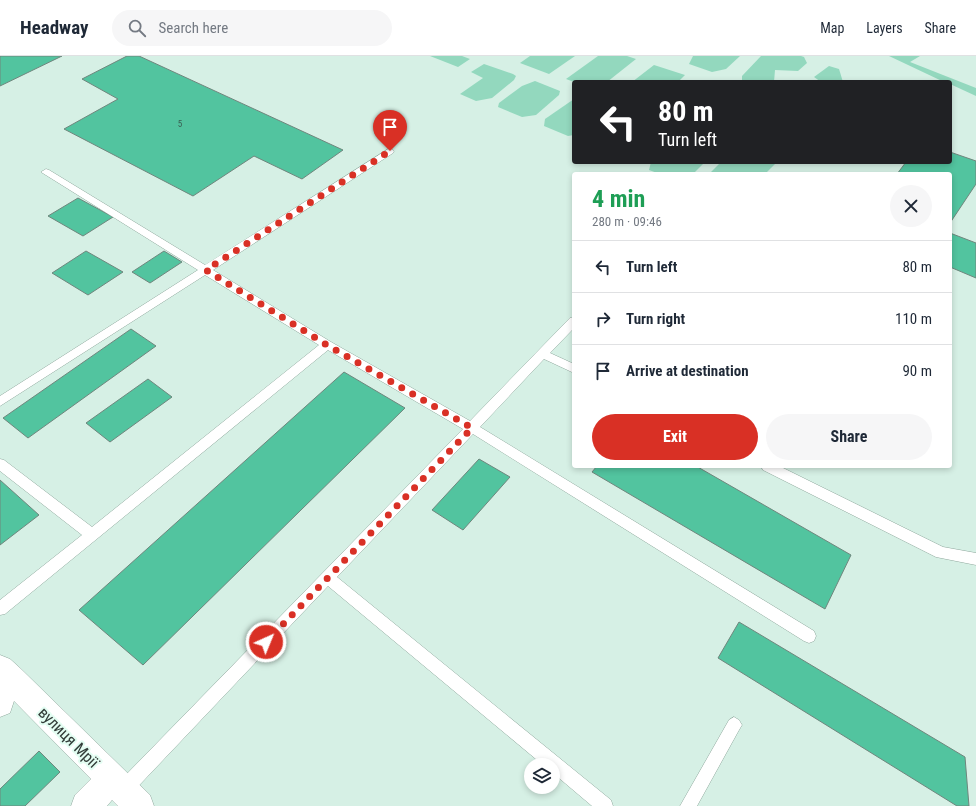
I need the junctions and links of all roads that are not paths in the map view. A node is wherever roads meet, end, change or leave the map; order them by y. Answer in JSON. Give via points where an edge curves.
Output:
{"nodes":[{"id":1,"x":390,"y":151,"type":"dead end"},
{"id":2,"x":46,"y":172,"type":"dead end"},
{"id":3,"x":206,"y":270,"type":"junction"},
{"id":4,"x":572,"y":324,"type":"edge"},
{"id":5,"x":327,"y":345,"type":"junction"},
{"id":6,"x":543,"y":354,"type":"junction"},
{"id":7,"x":572,"y":368,"type":"edge"},
{"id":8,"x":0,"y":402,"type":"edge"},
{"id":9,"x":472,"y":428,"type":"junction"},
{"id":10,"x":0,"y":464,"type":"edge"},
{"id":11,"x":771,"y":468,"type":"edge"},
{"id":12,"x":91,"y":534,"type":"junction"},
{"id":13,"x":976,"y":559,"type":"edge"},
{"id":14,"x":328,"y":578,"type":"junction"},
{"id":15,"x":0,"y":609,"type":"edge"},
{"id":16,"x":809,"y":636,"type":"dead end"},
{"id":17,"x":5,"y":672,"type":"edge"},
{"id":18,"x":0,"y":703,"type":"edge"},
{"id":19,"x":734,"y":725,"type":"dead end"},
{"id":20,"x":125,"y":792,"type":"edge"},
{"id":21,"x":86,"y":806,"type":"edge"},
{"id":22,"x":605,"y":806,"type":"edge"},
{"id":23,"x":688,"y":806,"type":"edge"}],
"edges":[{"from":1,"to":3,"type":"lane"},
{"from":2,"to":3,"type":"lane"},
{"from":3,"to":5,"type":"lane"},
{"from":3,"to":8,"type":"lane"},
{"from":4,"to":6,"type":"lane"},
{"from":5,"to":9,"type":"lane"},
{"from":5,"to":12,"type":"lane"},
{"from":6,"to":7,"type":"lane"},
{"from":6,"to":9,"type":"lane"},
{"from":9,"to":14,"type":"lane"},
{"from":9,"to":16,"type":"lane"},
{"from":10,"to":12,"type":"lane"},
{"from":11,"to":13,"type":"lane","via":[[941,553]]},
{"from":12,"to":15,"type":"lane"},
{"from":14,"to":20,"type":"lane"},
{"from":14,"to":22,"type":"lane"},
{"from":17,"to":18,"type":"street"},
{"from":17,"to":20,"type":"street","name":"вулиця Мрії"},
{"from":19,"to":23,"type":"lane"},
{"from":20,"to":21,"type":"street"}]}
